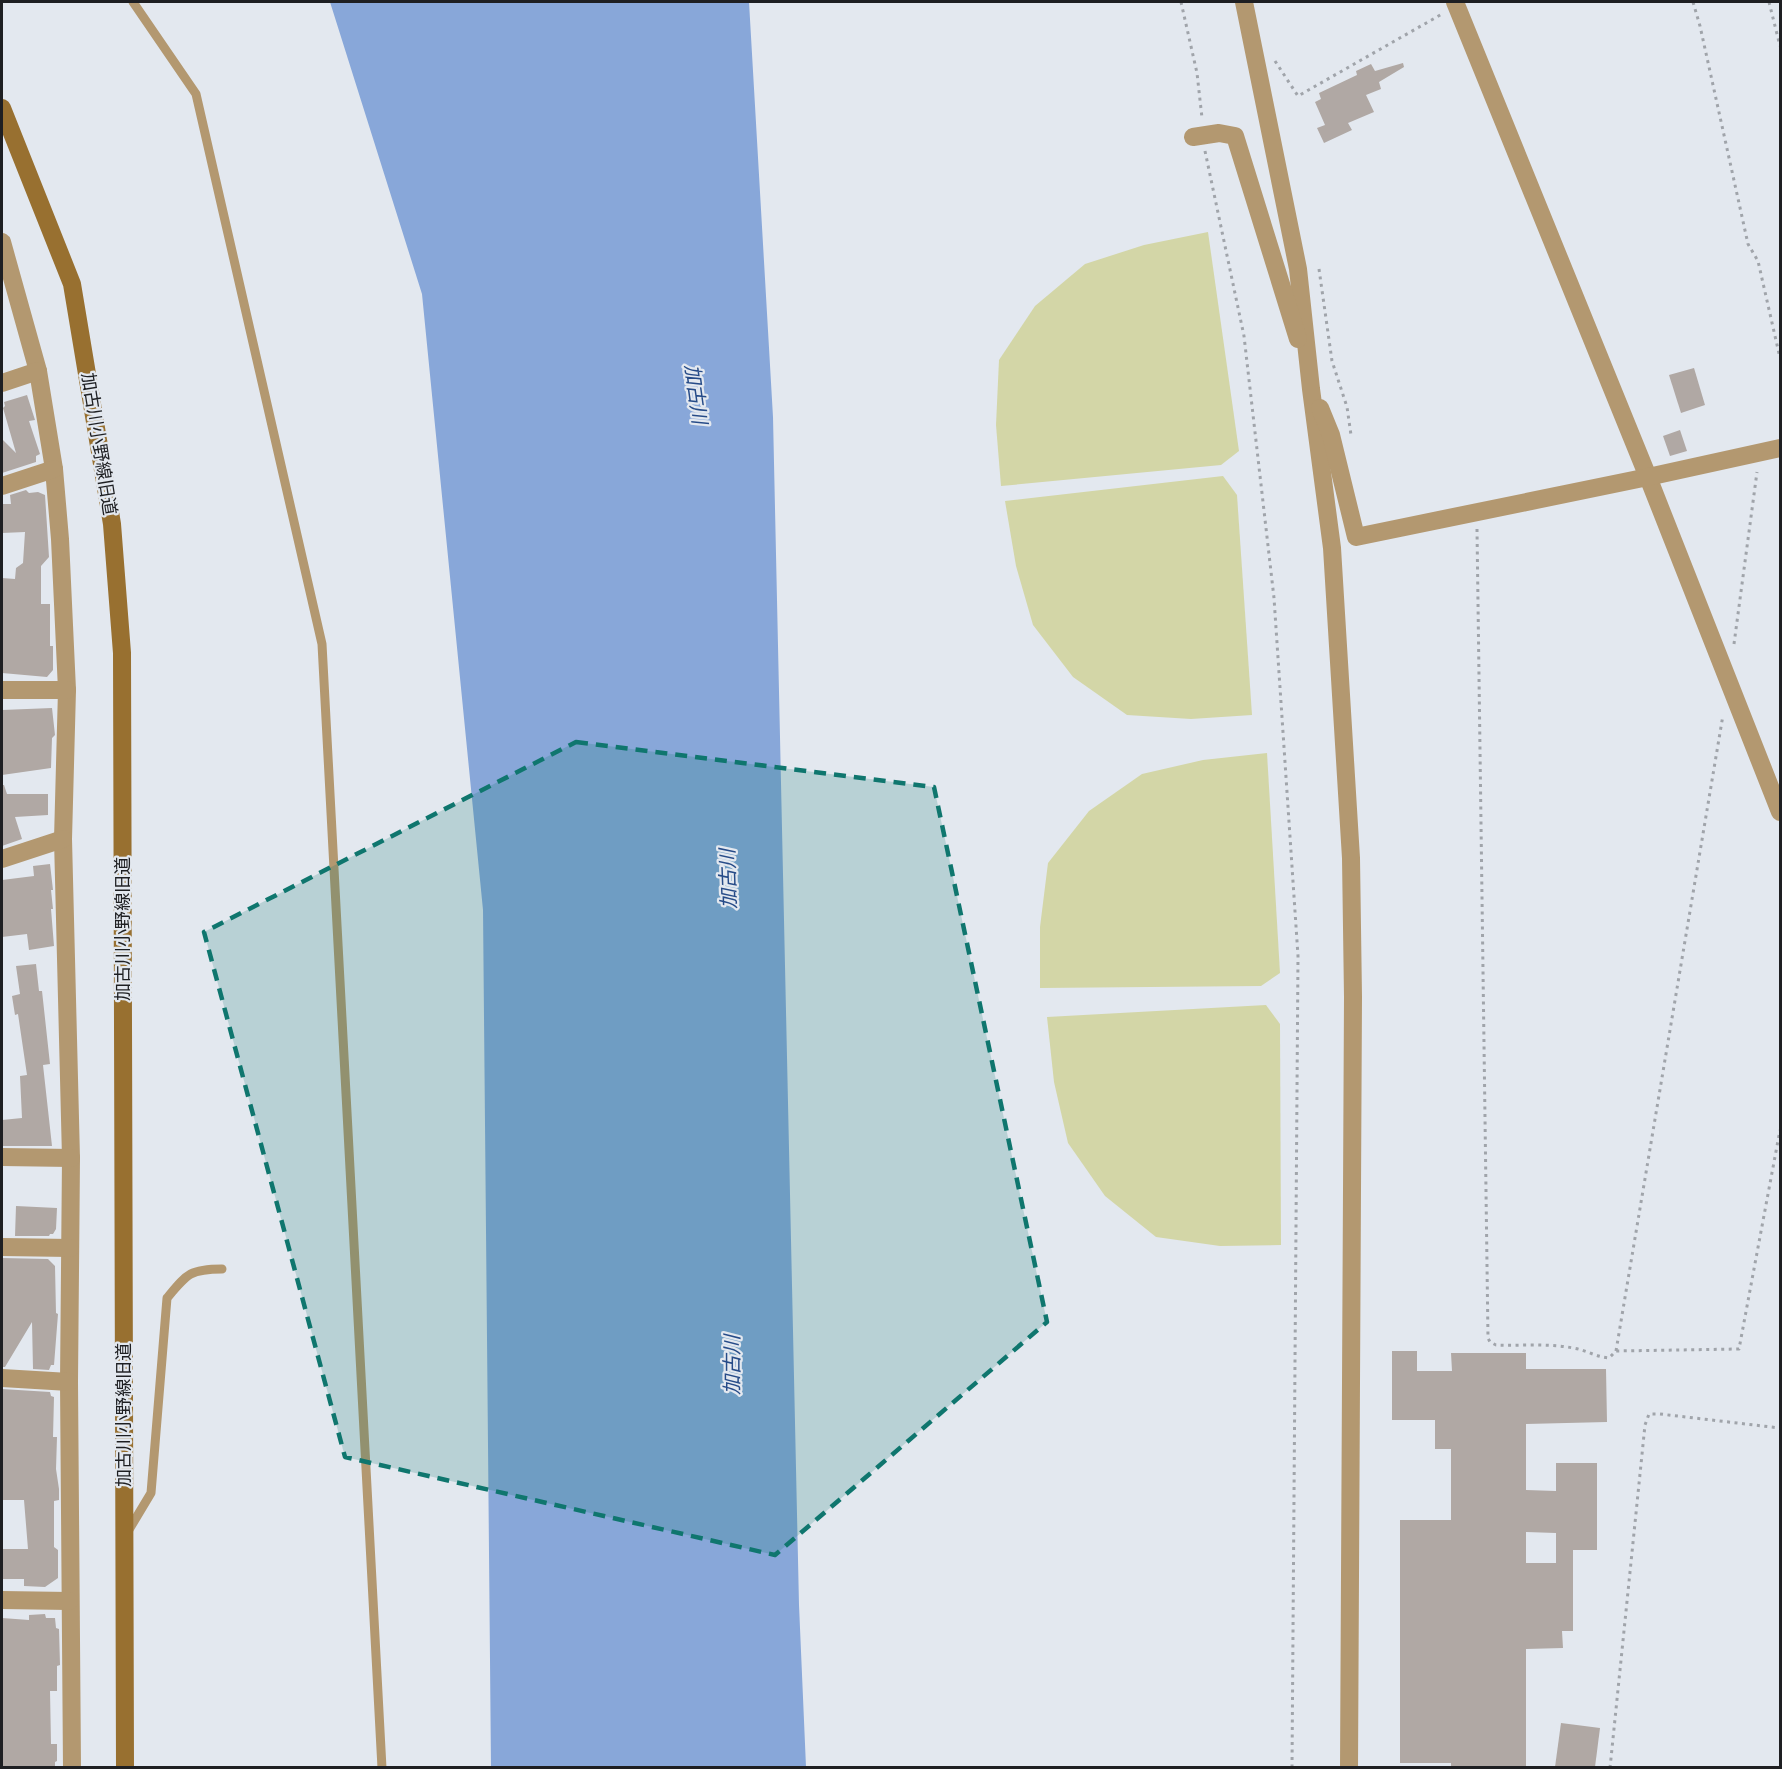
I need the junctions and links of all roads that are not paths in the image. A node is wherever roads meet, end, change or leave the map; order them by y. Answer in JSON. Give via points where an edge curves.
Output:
{"nodes":[{"id":1,"x":133,"y":2,"type":"edge"},
{"id":2,"x":1244,"y":2,"type":"edge"},
{"id":3,"x":1456,"y":3,"type":"edge"},
{"id":4,"x":2,"y":108,"type":"edge"},
{"id":5,"x":1198,"y":136,"type":"road end"},
{"id":6,"x":2,"y":242,"type":"edge"},
{"id":7,"x":38,"y":371,"type":"junction"},
{"id":8,"x":2,"y":383,"type":"edge"},
{"id":9,"x":1311,"y":389,"type":"junction"},
{"id":10,"x":1780,"y":448,"type":"edge"},
{"id":11,"x":54,"y":469,"type":"junction"},
{"id":12,"x":1648,"y":477,"type":"junction"},
{"id":13,"x":2,"y":486,"type":"edge"},
{"id":14,"x":2,"y":690,"type":"edge"},
{"id":15,"x":67,"y":690,"type":"junction"},
{"id":16,"x":1780,"y":812,"type":"edge"},
{"id":17,"x":63,"y":839,"type":"junction"},
{"id":18,"x":2,"y":859,"type":"edge"},
{"id":19,"x":2,"y":1157,"type":"edge"},
{"id":20,"x":71,"y":1158,"type":"junction"},
{"id":21,"x":2,"y":1247,"type":"edge"},
{"id":22,"x":70,"y":1248,"type":"junction"},
{"id":23,"x":222,"y":1269,"type":"dead end"},
{"id":24,"x":2,"y":1378,"type":"edge"},
{"id":25,"x":69,"y":1382,"type":"junction"},
{"id":26,"x":124,"y":1537,"type":"junction"},
{"id":27,"x":2,"y":1600,"type":"edge"},
{"id":28,"x":69,"y":1601,"type":"junction"},
{"id":29,"x":72,"y":1767,"type":"edge"},
{"id":30,"x":125,"y":1767,"type":"edge"},
{"id":31,"x":382,"y":1767,"type":"edge"},
{"id":32,"x":1349,"y":1767,"type":"edge"}],
"edges":[{"from":1,"to":31,"type":"lane","via":[[196,94],[321,644]]},
{"from":2,"to":9,"type":"street","via":[[1298,270]]},
{"from":3,"to":12,"type":"street"},
{"from":4,"to":26,"type":"street","name":"加古川小野線旧道","via":[[72,284],[112,524],[122,652]]},
{"from":5,"to":9,"type":"street","via":[[1235,136]]},
{"from":6,"to":7,"type":"street"},
{"from":7,"to":8,"type":"street"},
{"from":7,"to":11,"type":"street"},
{"from":9,"to":12,"type":"street","via":[[1331,435],[1356,537]]},
{"from":9,"to":32,"type":"street","via":[[1332,548],[1352,858]]},
{"from":10,"to":12,"type":"street"},
{"from":11,"to":13,"type":"street"},
{"from":11,"to":15,"type":"street"},
{"from":12,"to":16,"type":"street"},
{"from":14,"to":15,"type":"street"},
{"from":15,"to":17,"type":"street"},
{"from":17,"to":18,"type":"street"},
{"from":17,"to":20,"type":"street"},
{"from":19,"to":20,"type":"street"},
{"from":20,"to":22,"type":"street"},
{"from":21,"to":22,"type":"street"},
{"from":22,"to":25,"type":"street"},
{"from":23,"to":26,"type":"lane","via":[[199,1269],[183,1279],[167,1298],[151,1493]]},
{"from":24,"to":25,"type":"street"},
{"from":25,"to":28,"type":"street"},
{"from":26,"to":30,"type":"street","name":"加古川小野線旧道"},
{"from":27,"to":28,"type":"street"},
{"from":28,"to":29,"type":"street"}]}
